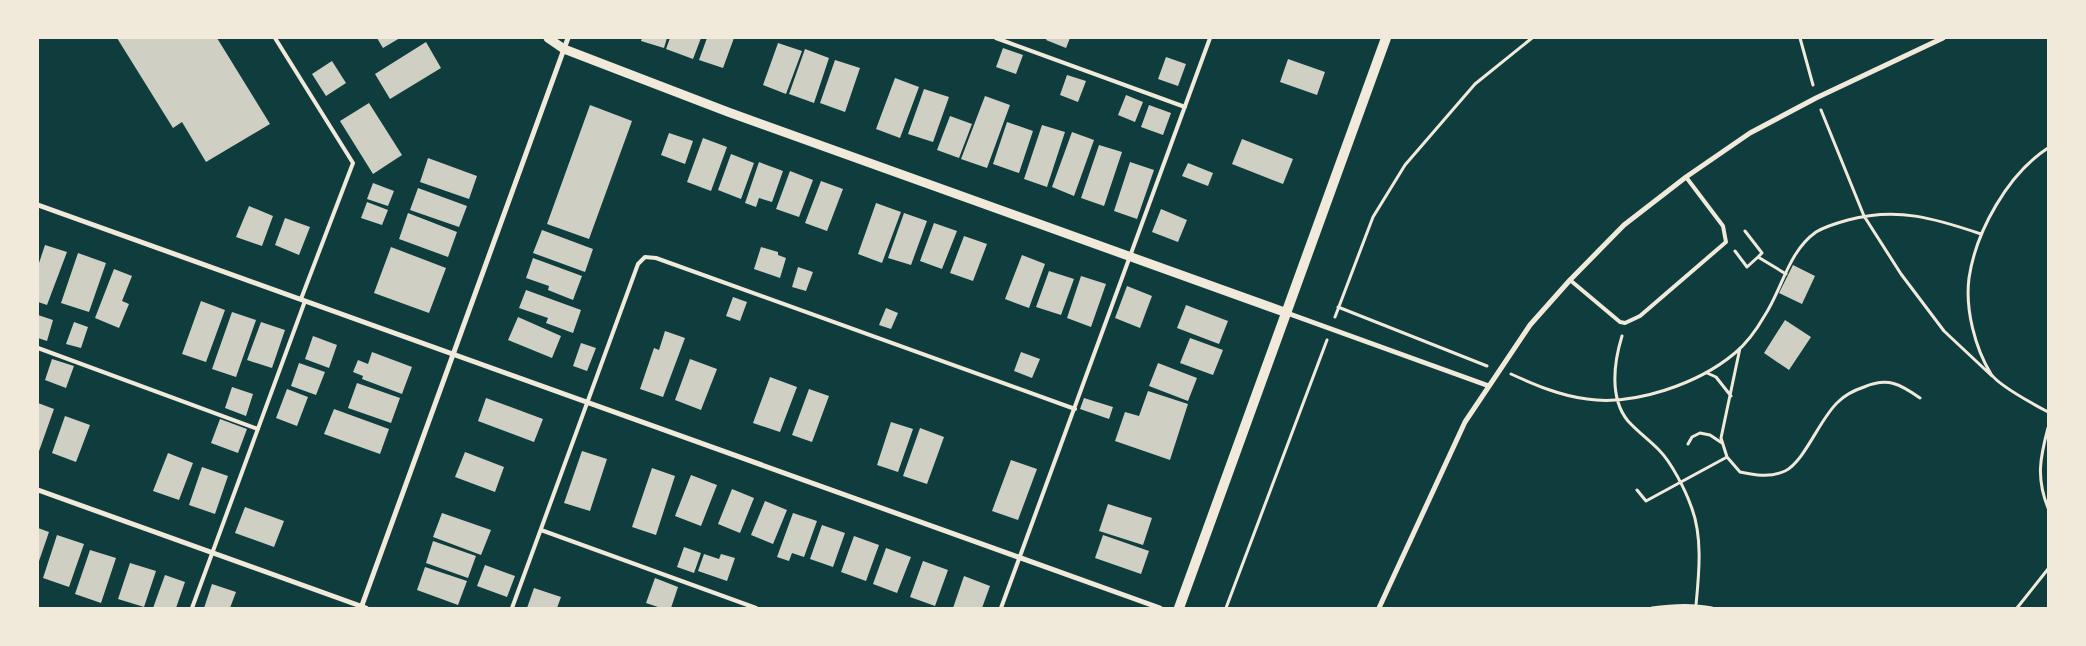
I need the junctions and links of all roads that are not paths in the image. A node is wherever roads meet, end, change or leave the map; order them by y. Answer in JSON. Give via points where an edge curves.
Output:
{"nodes":[{"id":1,"x":275,"y":38,"type":"edge"},
{"id":2,"x":548,"y":38,"type":"edge"},
{"id":3,"x":568,"y":38,"type":"edge"},
{"id":4,"x":996,"y":38,"type":"edge"},
{"id":5,"x":1210,"y":38,"type":"edge"},
{"id":6,"x":1386,"y":38,"type":"edge"},
{"id":7,"x":1944,"y":38,"type":"edge"},
{"id":8,"x":564,"y":49,"type":"junction"},
{"id":9,"x":1185,"y":107,"type":"junction"},
{"id":10,"x":1686,"y":177,"type":"junction"},
{"id":11,"x":38,"y":205,"type":"edge"},
{"id":12,"x":1130,"y":257,"type":"junction"},
{"id":13,"x":1570,"y":280,"type":"junction"},
{"id":14,"x":303,"y":300,"type":"junction"},
{"id":15,"x":1288,"y":313,"type":"junction"},
{"id":16,"x":38,"y":348,"type":"edge"},
{"id":17,"x":453,"y":354,"type":"junction"},
{"id":18,"x":1489,"y":386,"type":"junction"},
{"id":19,"x":589,"y":403,"type":"junction"},
{"id":20,"x":1074,"y":409,"type":"junction"},
{"id":21,"x":258,"y":429,"type":"junction"},
{"id":22,"x":38,"y":490,"type":"edge"},
{"id":23,"x":541,"y":530,"type":"junction"},
{"id":24,"x":212,"y":553,"type":"junction"},
{"id":25,"x":1020,"y":558,"type":"junction"},
{"id":26,"x":192,"y":608,"type":"edge"},
{"id":27,"x":363,"y":608,"type":"edge"},
{"id":28,"x":512,"y":608,"type":"edge"},
{"id":29,"x":756,"y":608,"type":"edge"},
{"id":30,"x":1002,"y":608,"type":"edge"},
{"id":31,"x":1160,"y":608,"type":"edge"},
{"id":32,"x":1179,"y":608,"type":"edge"},
{"id":33,"x":1379,"y":608,"type":"edge"}],
"edges":[{"from":1,"to":14,"type":"lane","via":[[353,163]]},
{"from":2,"to":8,"type":"street"},
{"from":3,"to":8,"type":"street"},
{"from":4,"to":9,"type":"lane"},
{"from":5,"to":9,"type":"lane"},
{"from":6,"to":15,"type":"main road"},
{"from":7,"to":10,"type":"street","via":[[1750,133]]},
{"from":8,"to":12,"type":"street","via":[[728,112]]},
{"from":8,"to":17,"type":"street"},
{"from":9,"to":12,"type":"lane"},
{"from":10,"to":13,"type":"street","via":[[1624,225]]},
{"from":10,"to":13,"type":"lane","via":[[1723,226],[1726,242],[1640,316],[1625,323]]},
{"from":11,"to":14,"type":"street"},
{"from":12,"to":15,"type":"street"},
{"from":12,"to":20,"type":"lane"},
{"from":13,"to":18,"type":"street","via":[[1530,325]]},
{"from":14,"to":17,"type":"street"},
{"from":14,"to":21,"type":"lane"},
{"from":15,"to":18,"type":"street"},
{"from":15,"to":32,"type":"main road"},
{"from":16,"to":21,"type":"lane"},
{"from":17,"to":19,"type":"street"},
{"from":17,"to":27,"type":"street"},
{"from":18,"to":33,"type":"street","via":[[1465,422]]},
{"from":19,"to":20,"type":"lane","via":[[638,264],[645,257],[656,258]]},
{"from":19,"to":23,"type":"lane"},
{"from":19,"to":25,"type":"street"},
{"from":20,"to":25,"type":"lane"},
{"from":21,"to":24,"type":"lane"},
{"from":22,"to":24,"type":"street"},
{"from":23,"to":28,"type":"lane"},
{"from":23,"to":29,"type":"lane"},
{"from":24,"to":26,"type":"lane"},
{"from":24,"to":27,"type":"street"},
{"from":25,"to":30,"type":"lane"},
{"from":25,"to":31,"type":"street"}]}
